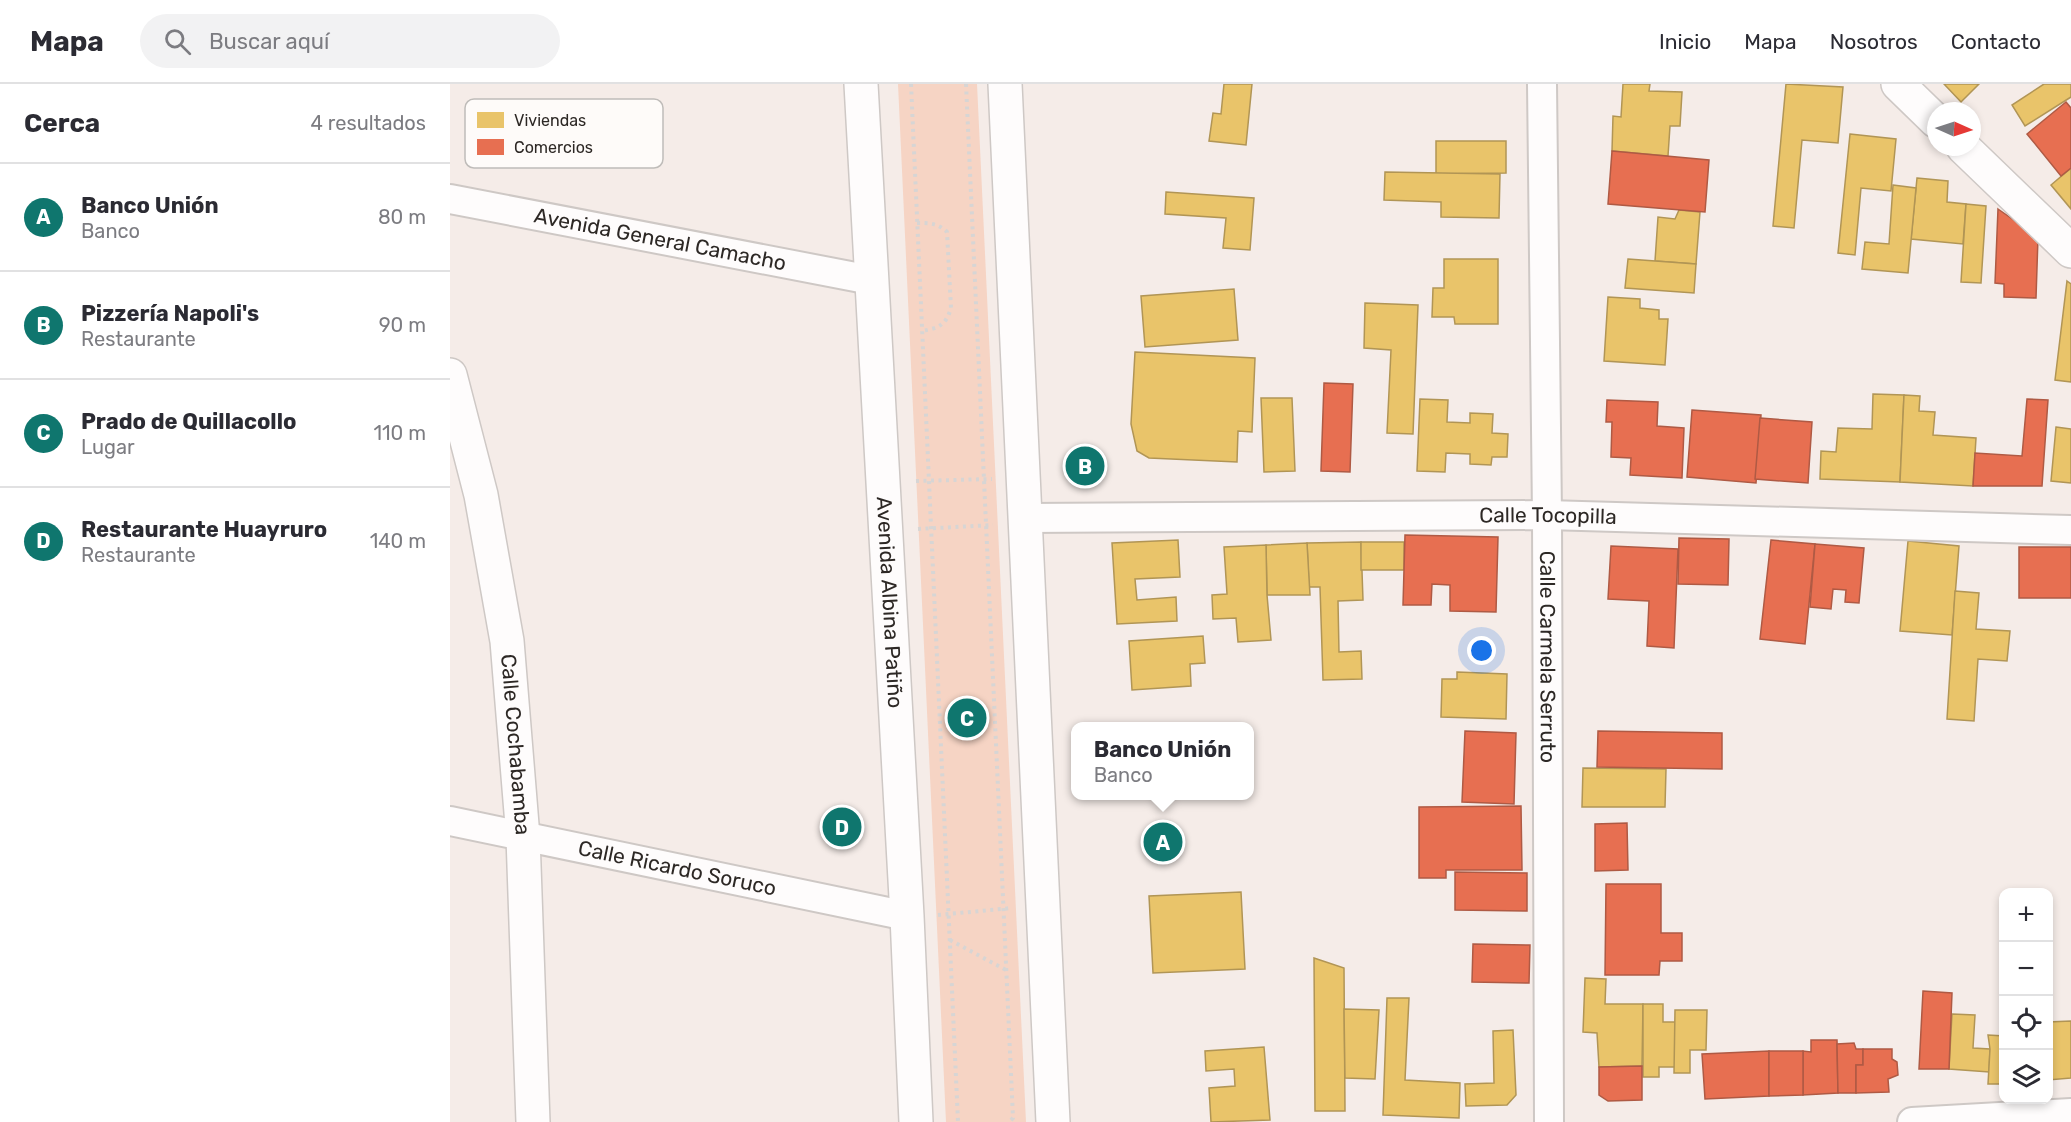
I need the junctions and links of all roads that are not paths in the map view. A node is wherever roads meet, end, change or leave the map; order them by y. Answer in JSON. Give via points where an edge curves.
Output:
{"nodes":[{"id":1,"x":861,"y":84,"type":"edge"},
{"id":2,"x":1005,"y":84,"type":"edge"},
{"id":3,"x":1542,"y":84,"type":"edge"},
{"id":4,"x":1898,"y":84,"type":"edge"},
{"id":5,"x":1927,"y":112,"type":"edge"},
{"id":6,"x":1972,"y":156,"type":"edge"},
{"id":7,"x":450,"y":199,"type":"edge"},
{"id":8,"x":2071,"y":251,"type":"edge"},
{"id":9,"x":872,"y":280,"type":"junction"},
{"id":10,"x":450,"y":375,"type":"edge"},
{"id":11,"x":1547,"y":515,"type":"junction"},
{"id":12,"x":1011,"y":521,"type":"junction"},
{"id":13,"x":2071,"y":530,"type":"edge"},
{"id":14,"x":450,"y":821,"type":"edge"},
{"id":15,"x":523,"y":837,"type":"junction"},
{"id":16,"x":922,"y":916,"type":"junction"},
{"id":17,"x":2071,"y":1113,"type":"edge"},
{"id":18,"x":532,"y":1122,"type":"edge"},
{"id":19,"x":915,"y":1122,"type":"edge"},
{"id":20,"x":1053,"y":1122,"type":"edge"},
{"id":21,"x":1549,"y":1122,"type":"edge"},
{"id":22,"x":1912,"y":1122,"type":"edge"}],
"edges":[{"from":1,"to":9,"type":"main road","name":"Avenida Albina Patiño"},
{"from":2,"to":12,"type":"main road"},
{"from":3,"to":11,"type":"street","name":"Calle Carmela Serruto"},
{"from":4,"to":5,"type":"main road"},
{"from":6,"to":8,"type":"main road"},
{"from":7,"to":9,"type":"street","name":"Avenida General Camacho"},
{"from":9,"to":16,"type":"main road","name":"Avenida Albina Patiño"},
{"from":10,"to":15,"type":"main road","name":"Calle Cochabamba","via":[[481,495],[507,641]]},
{"from":11,"to":12,"type":"street","name":"Calle Tocopilla"},
{"from":11,"to":13,"type":"street","name":"Calle Tocopilla"},
{"from":11,"to":21,"type":"street","name":"Calle Carmela Serruto"},
{"from":12,"to":20,"type":"main road"},
{"from":14,"to":15,"type":"street","name":"Calle Ricardo Soruco"},
{"from":15,"to":16,"type":"street","name":"Calle Ricardo Soruco"},
{"from":15,"to":18,"type":"main road","name":"Calle Cochabamba"},
{"from":16,"to":19,"type":"main road","name":"Avenida Albina Patiño"},
{"from":17,"to":22,"type":"street"}]}
